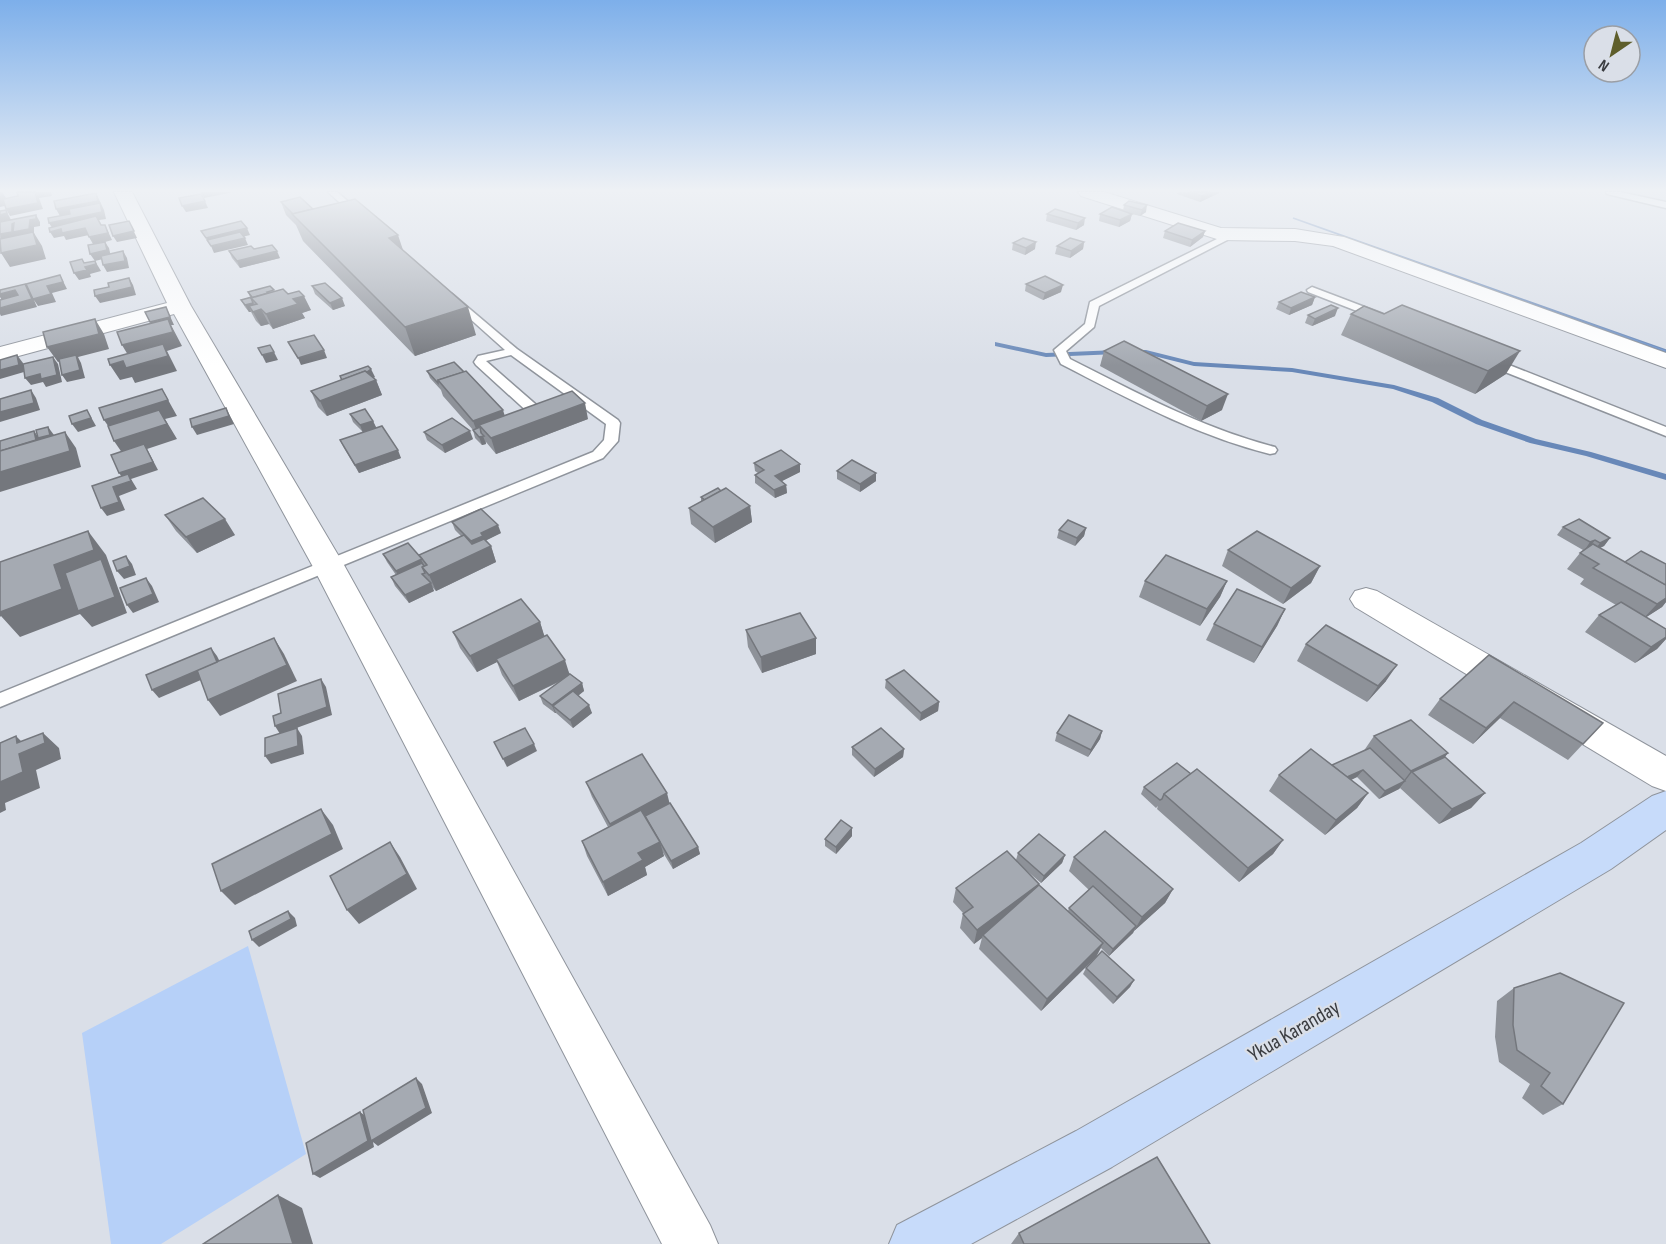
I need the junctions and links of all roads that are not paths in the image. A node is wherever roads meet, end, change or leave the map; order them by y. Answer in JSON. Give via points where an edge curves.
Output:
{"nodes":[{"id":1,"x":152,"y":250,"type":"edge"},
{"id":2,"x":1202,"y":250,"type":"edge"},
{"id":3,"x":1362,"y":250,"type":"edge"},
{"id":4,"x":444,"y":290,"type":"edge"},
{"id":5,"x":1312,"y":290,"type":"dead end"},
{"id":6,"x":180,"y":306,"type":"junction"},
{"id":7,"x":1390,"y":321,"type":"edge"},
{"id":8,"x":513,"y":351,"type":"junction"},
{"id":9,"x":0,"y":354,"type":"edge"},
{"id":10,"x":1478,"y":357,"type":"edge"},
{"id":11,"x":1666,"y":361,"type":"edge"},
{"id":12,"x":536,"y":412,"type":"edge"},
{"id":13,"x":1666,"y":432,"type":"edge"},
{"id":14,"x":1270,"y":450,"type":"dead end"},
{"id":15,"x":328,"y":565,"type":"junction"},
{"id":16,"x":1366,"y":599,"type":"dead end"},
{"id":17,"x":0,"y":700,"type":"edge"},
{"id":18,"x":1666,"y":775,"type":"edge"},
{"id":19,"x":1666,"y":808,"type":"edge"},
{"id":20,"x":691,"y":1244,"type":"edge"},
{"id":21,"x":916,"y":1244,"type":"edge"}],
"edges":[{"from":1,"to":6,"type":"street"},
{"from":2,"to":14,"type":"lane","via":[[1094,304],[1090,325],[1060,350],[1060,356],[1175,418],[1222,437]]},
{"from":3,"to":11,"type":"street"},
{"from":4,"to":8,"type":"lane"},
{"from":5,"to":7,"type":"lane"},
{"from":6,"to":9,"type":"street"},
{"from":6,"to":15,"type":"street"},
{"from":8,"to":12,"type":"lane","via":[[480,362]]},
{"from":8,"to":15,"type":"lane","via":[[613,423],[611,441],[598,456]]},
{"from":10,"to":13,"type":"lane"},
{"from":15,"to":17,"type":"lane"},
{"from":15,"to":20,"type":"street"},
{"from":16,"to":18,"type":"street"},
{"from":19,"to":21,"type":"street","name":"Ykua Karanday","via":[[1596,856],[1094,1149]]}]}
